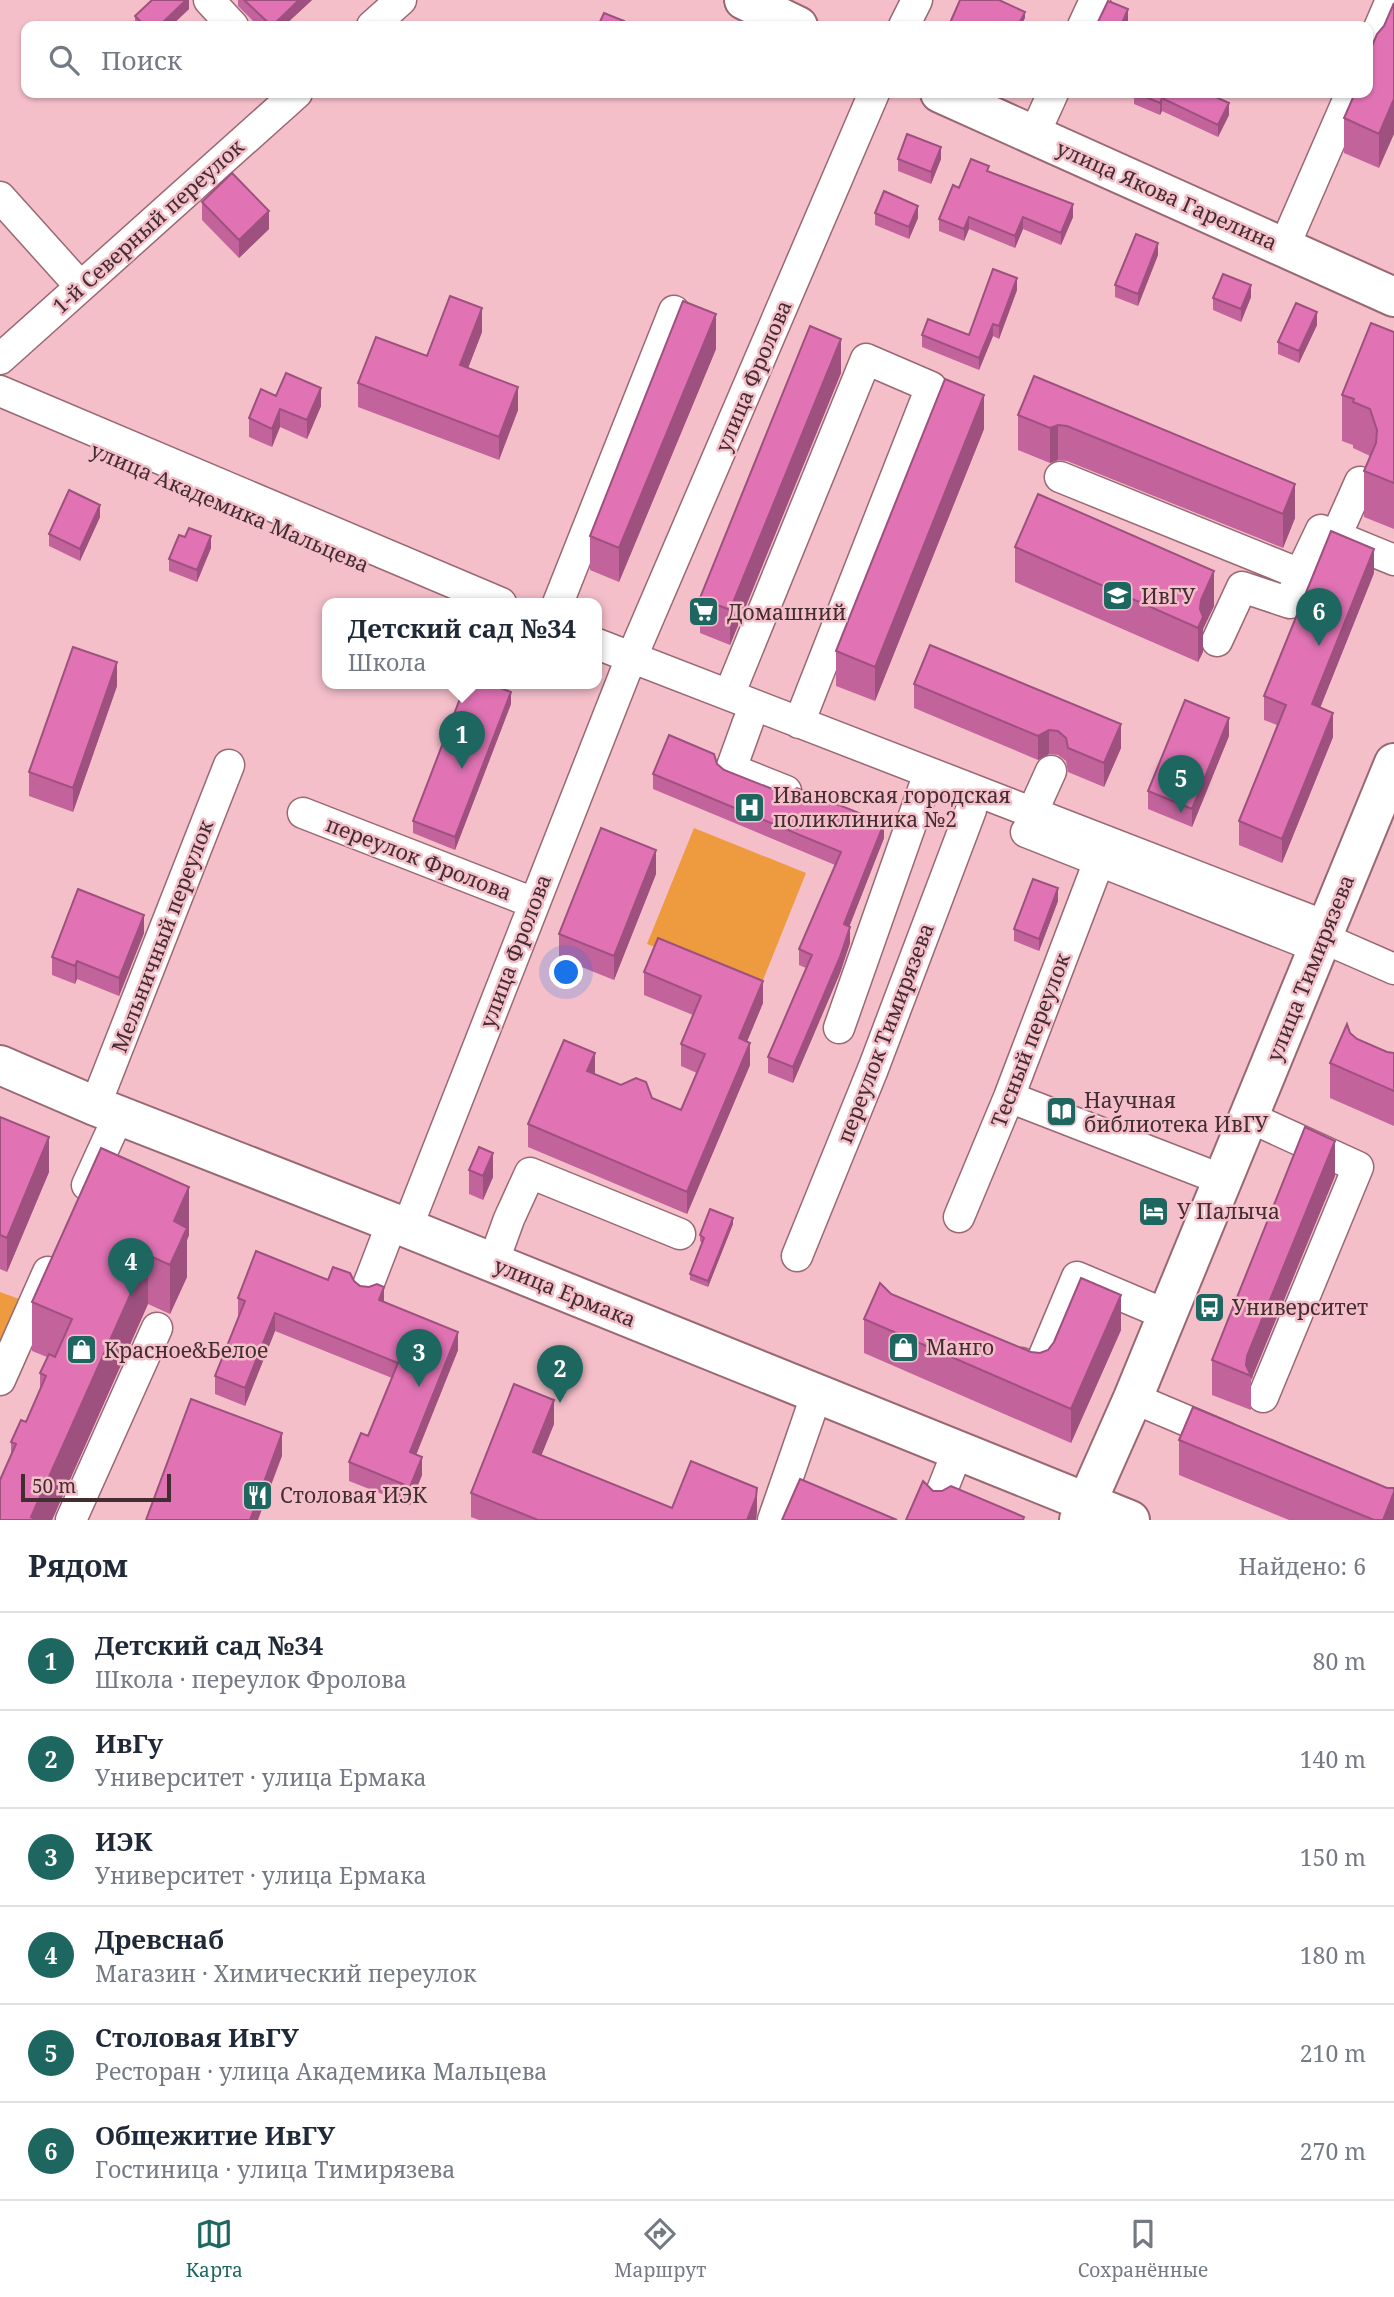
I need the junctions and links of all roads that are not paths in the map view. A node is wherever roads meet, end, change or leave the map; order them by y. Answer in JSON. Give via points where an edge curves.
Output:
{"nodes":[{"id":1,"x":209,"y":0,"type":"edge"},
{"id":2,"x":401,"y":0,"type":"edge"},
{"id":3,"x":744,"y":0,"type":"edge"},
{"id":4,"x":917,"y":0,"type":"edge"},
{"id":5,"x":1095,"y":0,"type":"edge"},
{"id":6,"x":1391,"y":0,"type":"edge"},
{"id":7,"x":228,"y":21,"type":"edge"},
{"id":8,"x":378,"y":21,"type":"edge"},
{"id":9,"x":788,"y":21,"type":"edge"},
{"id":10,"x":906,"y":21,"type":"edge"},
{"id":11,"x":1085,"y":21,"type":"edge"},
{"id":12,"x":1373,"y":42,"type":"edge"},
{"id":13,"x":290,"y":98,"type":"edge"},
{"id":14,"x":951,"y":98,"type":"edge"},
{"id":15,"x":1051,"y":98,"type":"edge"},
{"id":16,"x":1349,"y":98,"type":"edge"},
{"id":17,"x":869,"y":104,"type":"edge"},
{"id":18,"x":1034,"y":135,"type":"junction"},
{"id":19,"x":0,"y":197,"type":"edge"},
{"id":20,"x":1284,"y":247,"type":"junction"},
{"id":21,"x":80,"y":286,"type":"junction"},
{"id":22,"x":1394,"y":297,"type":"edge"},
{"id":23,"x":674,"y":311,"type":"dead end"},
{"id":24,"x":0,"y":359,"type":"edge"},
{"id":25,"x":0,"y":391,"type":"edge"},
{"id":26,"x":0,"y":411,"type":"edge"},
{"id":27,"x":1059,"y":477,"type":"dead end"},
{"id":28,"x":1360,"y":482,"type":"dead end"},
{"id":29,"x":1336,"y":536,"type":"junction"},
{"id":30,"x":1394,"y":559,"type":"edge"},
{"id":31,"x":1300,"y":574,"type":"junction"},
{"id":32,"x":447,"y":598,"type":"edge"},
{"id":33,"x":489,"y":598,"type":"edge"},
{"id":34,"x":560,"y":598,"type":"edge"},
{"id":35,"x":1217,"y":641,"type":"dead end"},
{"id":36,"x":602,"y":647,"type":"edge"},
{"id":37,"x":602,"y":662,"type":"edge"},
{"id":38,"x":629,"y":666,"type":"junction"},
{"id":39,"x":729,"y":695,"type":"junction"},
{"id":40,"x":748,"y":722,"type":"junction"},
{"id":41,"x":799,"y":723,"type":"junction"},
{"id":42,"x":1394,"y":764,"type":"edge"},
{"id":43,"x":229,"y":765,"type":"dead end"},
{"id":44,"x":1051,"y":771,"type":"dead end"},
{"id":45,"x":926,"y":782,"type":"junction"},
{"id":46,"x":786,"y":790,"type":"edge"},
{"id":47,"x":971,"y":810,"type":"junction"},
{"id":48,"x":303,"y":813,"type":"dead end"},
{"id":49,"x":1032,"y":813,"type":"junction"},
{"id":50,"x":1099,"y":861,"type":"junction"},
{"id":51,"x":534,"y":902,"type":"junction"},
{"id":52,"x":1323,"y":938,"type":"junction"},
{"id":53,"x":1394,"y":969,"type":"edge"},
{"id":54,"x":839,"y":1028,"type":"dead end"},
{"id":55,"x":0,"y":1065,"type":"edge"},
{"id":56,"x":1009,"y":1097,"type":"junction"},
{"id":57,"x":107,"y":1111,"type":"junction"},
{"id":58,"x":1249,"y":1117,"type":"junction"},
{"id":59,"x":1223,"y":1180,"type":"junction"},
{"id":60,"x":76,"y":1210,"type":"edge"},
{"id":61,"x":960,"y":1217,"type":"dead end"},
{"id":62,"x":399,"y":1226,"type":"junction"},
{"id":63,"x":680,"y":1234,"type":"dead end"},
{"id":64,"x":59,"y":1247,"type":"edge"},
{"id":65,"x":797,"y":1256,"type":"dead end"},
{"id":66,"x":493,"y":1263,"type":"junction"},
{"id":67,"x":367,"y":1288,"type":"edge"},
{"id":68,"x":1167,"y":1315,"type":"junction"},
{"id":69,"x":157,"y":1328,"type":"dead end"},
{"id":70,"x":1000,"y":1354,"type":"edge"},
{"id":71,"x":0,"y":1380,"type":"edge"},
{"id":72,"x":817,"y":1393,"type":"junction"},
{"id":73,"x":1263,"y":1397,"type":"dead end"},
{"id":74,"x":1133,"y":1398,"type":"junction"},
{"id":75,"x":1247,"y":1446,"type":"edge"},
{"id":76,"x":958,"y":1450,"type":"junction"},
{"id":77,"x":939,"y":1498,"type":"edge"},
{"id":78,"x":1083,"y":1511,"type":"edge"},
{"id":79,"x":71,"y":1520,"type":"edge"},
{"id":80,"x":773,"y":1520,"type":"edge"},
{"id":81,"x":1130,"y":1520,"type":"edge"}],
"edges":[{"from":1,"to":7,"type":"street"},
{"from":2,"to":8,"type":"street"},
{"from":3,"to":9,"type":"main road"},
{"from":4,"to":10,"type":"street"},
{"from":5,"to":11,"type":"street"},
{"from":6,"to":12,"type":"street"},
{"from":13,"to":21,"type":"street","name":"1-й Северный переулок"},
{"from":14,"to":18,"type":"main road","name":"улица Якова Гарелина"},
{"from":15,"to":18,"type":"street"},
{"from":16,"to":20,"type":"street"},
{"from":17,"to":38,"type":"street","name":"улица Фролова"},
{"from":18,"to":20,"type":"main road","name":"улица Якова Гарелина"},
{"from":19,"to":21,"type":"street"},
{"from":20,"to":22,"type":"main road","name":"улица Якова Гарелина"},
{"from":21,"to":24,"type":"street","name":"1-й Северный переулок"},
{"from":23,"to":34,"type":"street"},
{"from":25,"to":33,"type":"street"},
{"from":26,"to":32,"type":"street","name":"улица Академика Мальцева"},
{"from":27,"to":31,"type":"street"},
{"from":28,"to":29,"type":"street"},
{"from":29,"to":30,"type":"street"},
{"from":29,"to":31,"type":"street","via":[[1321,530]]},
{"from":31,"to":35,"type":"street","via":[[1290,603],[1242,587]]},
{"from":36,"to":38,"type":"street"},
{"from":37,"to":38,"type":"street"},
{"from":38,"to":39,"type":"street"},
{"from":38,"to":40,"type":"street"},
{"from":38,"to":51,"type":"street","name":"улица Фролова"},
{"from":39,"to":41,"type":"street"},
{"from":39,"to":41,"type":"street","via":[[866,359],[931,387]]},
{"from":40,"to":45,"type":"street"},
{"from":40,"to":46,"type":"street","via":[[731,769]]},
{"from":41,"to":45,"type":"street"},
{"from":42,"to":52,"type":"main road","name":"улица Тимирязева"},
{"from":43,"to":57,"type":"street","name":"Мельничный переулок"},
{"from":44,"to":49,"type":"street"},
{"from":45,"to":47,"type":"street"},
{"from":45,"to":49,"type":"street"},
{"from":45,"to":54,"type":"street"},
{"from":47,"to":50,"type":"street"},
{"from":47,"to":65,"type":"street","name":"переулок Тимирязева"},
{"from":48,"to":51,"type":"street","name":"переулок Фролова"},
{"from":49,"to":52,"type":"street"},
{"from":50,"to":52,"type":"street"},
{"from":50,"to":56,"type":"street","name":"Тесный переулок"},
{"from":51,"to":62,"type":"street","name":"улица Фролова"},
{"from":52,"to":53,"type":"street"},
{"from":52,"to":58,"type":"main road","name":"улица Тимирязева"},
{"from":55,"to":57,"type":"main road","name":"улица Ермака"},
{"from":56,"to":59,"type":"street"},
{"from":56,"to":61,"type":"street","name":"Тесный переулок"},
{"from":57,"to":60,"type":"street","name":"Мельничный переулок"},
{"from":57,"to":62,"type":"main road","name":"улица Ермака"},
{"from":58,"to":59,"type":"main road","name":"улица Тимирязева"},
{"from":58,"to":73,"type":"street","via":[[1359,1167]]},
{"from":59,"to":68,"type":"main road","name":"улица Тимирязева"},
{"from":62,"to":66,"type":"main road","name":"улица Ермака"},
{"from":62,"to":67,"type":"street","name":"улица Фролова"},
{"from":63,"to":66,"type":"street","via":[[530,1173]]},
{"from":64,"to":71,"type":"street"},
{"from":66,"to":72,"type":"main road","name":"улица Ермака"},
{"from":68,"to":70,"type":"street","via":[[1077,1277],[1038,1370]]},
{"from":68,"to":74,"type":"main road","name":"улица Тимирязева"},
{"from":69,"to":79,"type":"street"},
{"from":72,"to":76,"type":"main road","name":"улица Ермака"},
{"from":72,"to":80,"type":"street"},
{"from":74,"to":75,"type":"street"},
{"from":74,"to":78,"type":"main road","name":"улица Тимирязева"},
{"from":76,"to":77,"type":"street"},
{"from":76,"to":78,"type":"main road","name":"улица Ермака"},
{"from":78,"to":81,"type":"main road","name":"улица Ермака"}]}
